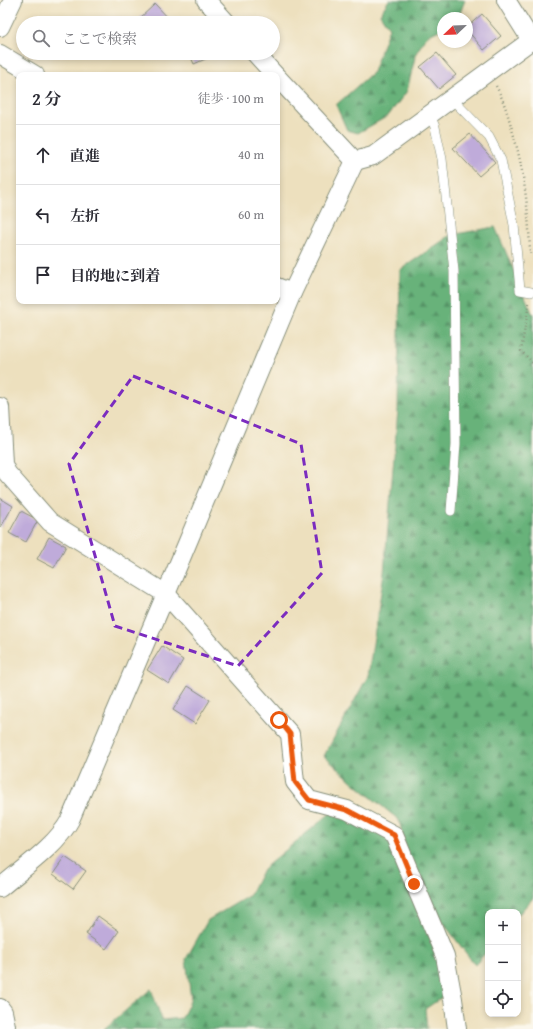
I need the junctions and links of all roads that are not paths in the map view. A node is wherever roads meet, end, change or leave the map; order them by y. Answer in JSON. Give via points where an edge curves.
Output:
{"nodes":[{"id":1,"x":13,"y":0,"type":"edge"},
{"id":2,"x":206,"y":0,"type":"edge"},
{"id":3,"x":506,"y":0,"type":"edge"},
{"id":4,"x":221,"y":16,"type":"edge"},
{"id":5,"x":0,"y":27,"type":"edge"},
{"id":6,"x":532,"y":39,"type":"edge"},
{"id":7,"x":0,"y":54,"type":"edge"},
{"id":8,"x":261,"y":60,"type":"edge"},
{"id":9,"x":30,"y":72,"type":"edge"},
{"id":10,"x":272,"y":72,"type":"edge"},
{"id":11,"x":280,"y":80,"type":"edge"},
{"id":12,"x":452,"y":99,"type":"junction"},
{"id":13,"x":430,"y":114,"type":"junction"},
{"id":14,"x":355,"y":161,"type":"junction"},
{"id":15,"x":284,"y":290,"type":"edge"},
{"id":16,"x":531,"y":292,"type":"dead end"},
{"id":17,"x":280,"y":300,"type":"edge"},
{"id":18,"x":279,"y":304,"type":"edge"},
{"id":19,"x":0,"y":406,"type":"edge"},
{"id":20,"x":451,"y":511,"type":"dead end"},
{"id":21,"x":166,"y":594,"type":"junction"},
{"id":22,"x":0,"y":888,"type":"edge"},
{"id":23,"x":0,"y":1008,"type":"edge"},
{"id":24,"x":6,"y":1026,"type":"dead end"},
{"id":25,"x":457,"y":1029,"type":"edge"}],
"edges":[{"from":1,"to":5,"type":"street"},
{"from":2,"to":4,"type":"street"},
{"from":3,"to":6,"type":"street"},
{"from":6,"to":12,"type":"street"},
{"from":7,"to":9,"type":"street"},
{"from":8,"to":10,"type":"street"},
{"from":11,"to":14,"type":"street"},
{"from":12,"to":13,"type":"street"},
{"from":12,"to":16,"type":"lane","via":[[489,137],[501,160],[514,225],[520,290]]},
{"from":13,"to":14,"type":"street","via":[[373,156]]},
{"from":13,"to":20,"type":"lane","via":[[442,159],[454,271],[456,444]]},
{"from":14,"to":15,"type":"street"},
{"from":15,"to":17,"type":"street"},
{"from":18,"to":21,"type":"street"},
{"from":19,"to":21,"type":"street","via":[[3,464],[7,473],[45,517]]},
{"from":21,"to":22,"type":"street","via":[[65,829],[56,840]]},
{"from":21,"to":25,"type":"street","via":[[290,734],[295,782],[309,800],[347,810],[394,835],[445,956]]},
{"from":23,"to":24,"type":"street"}]}
